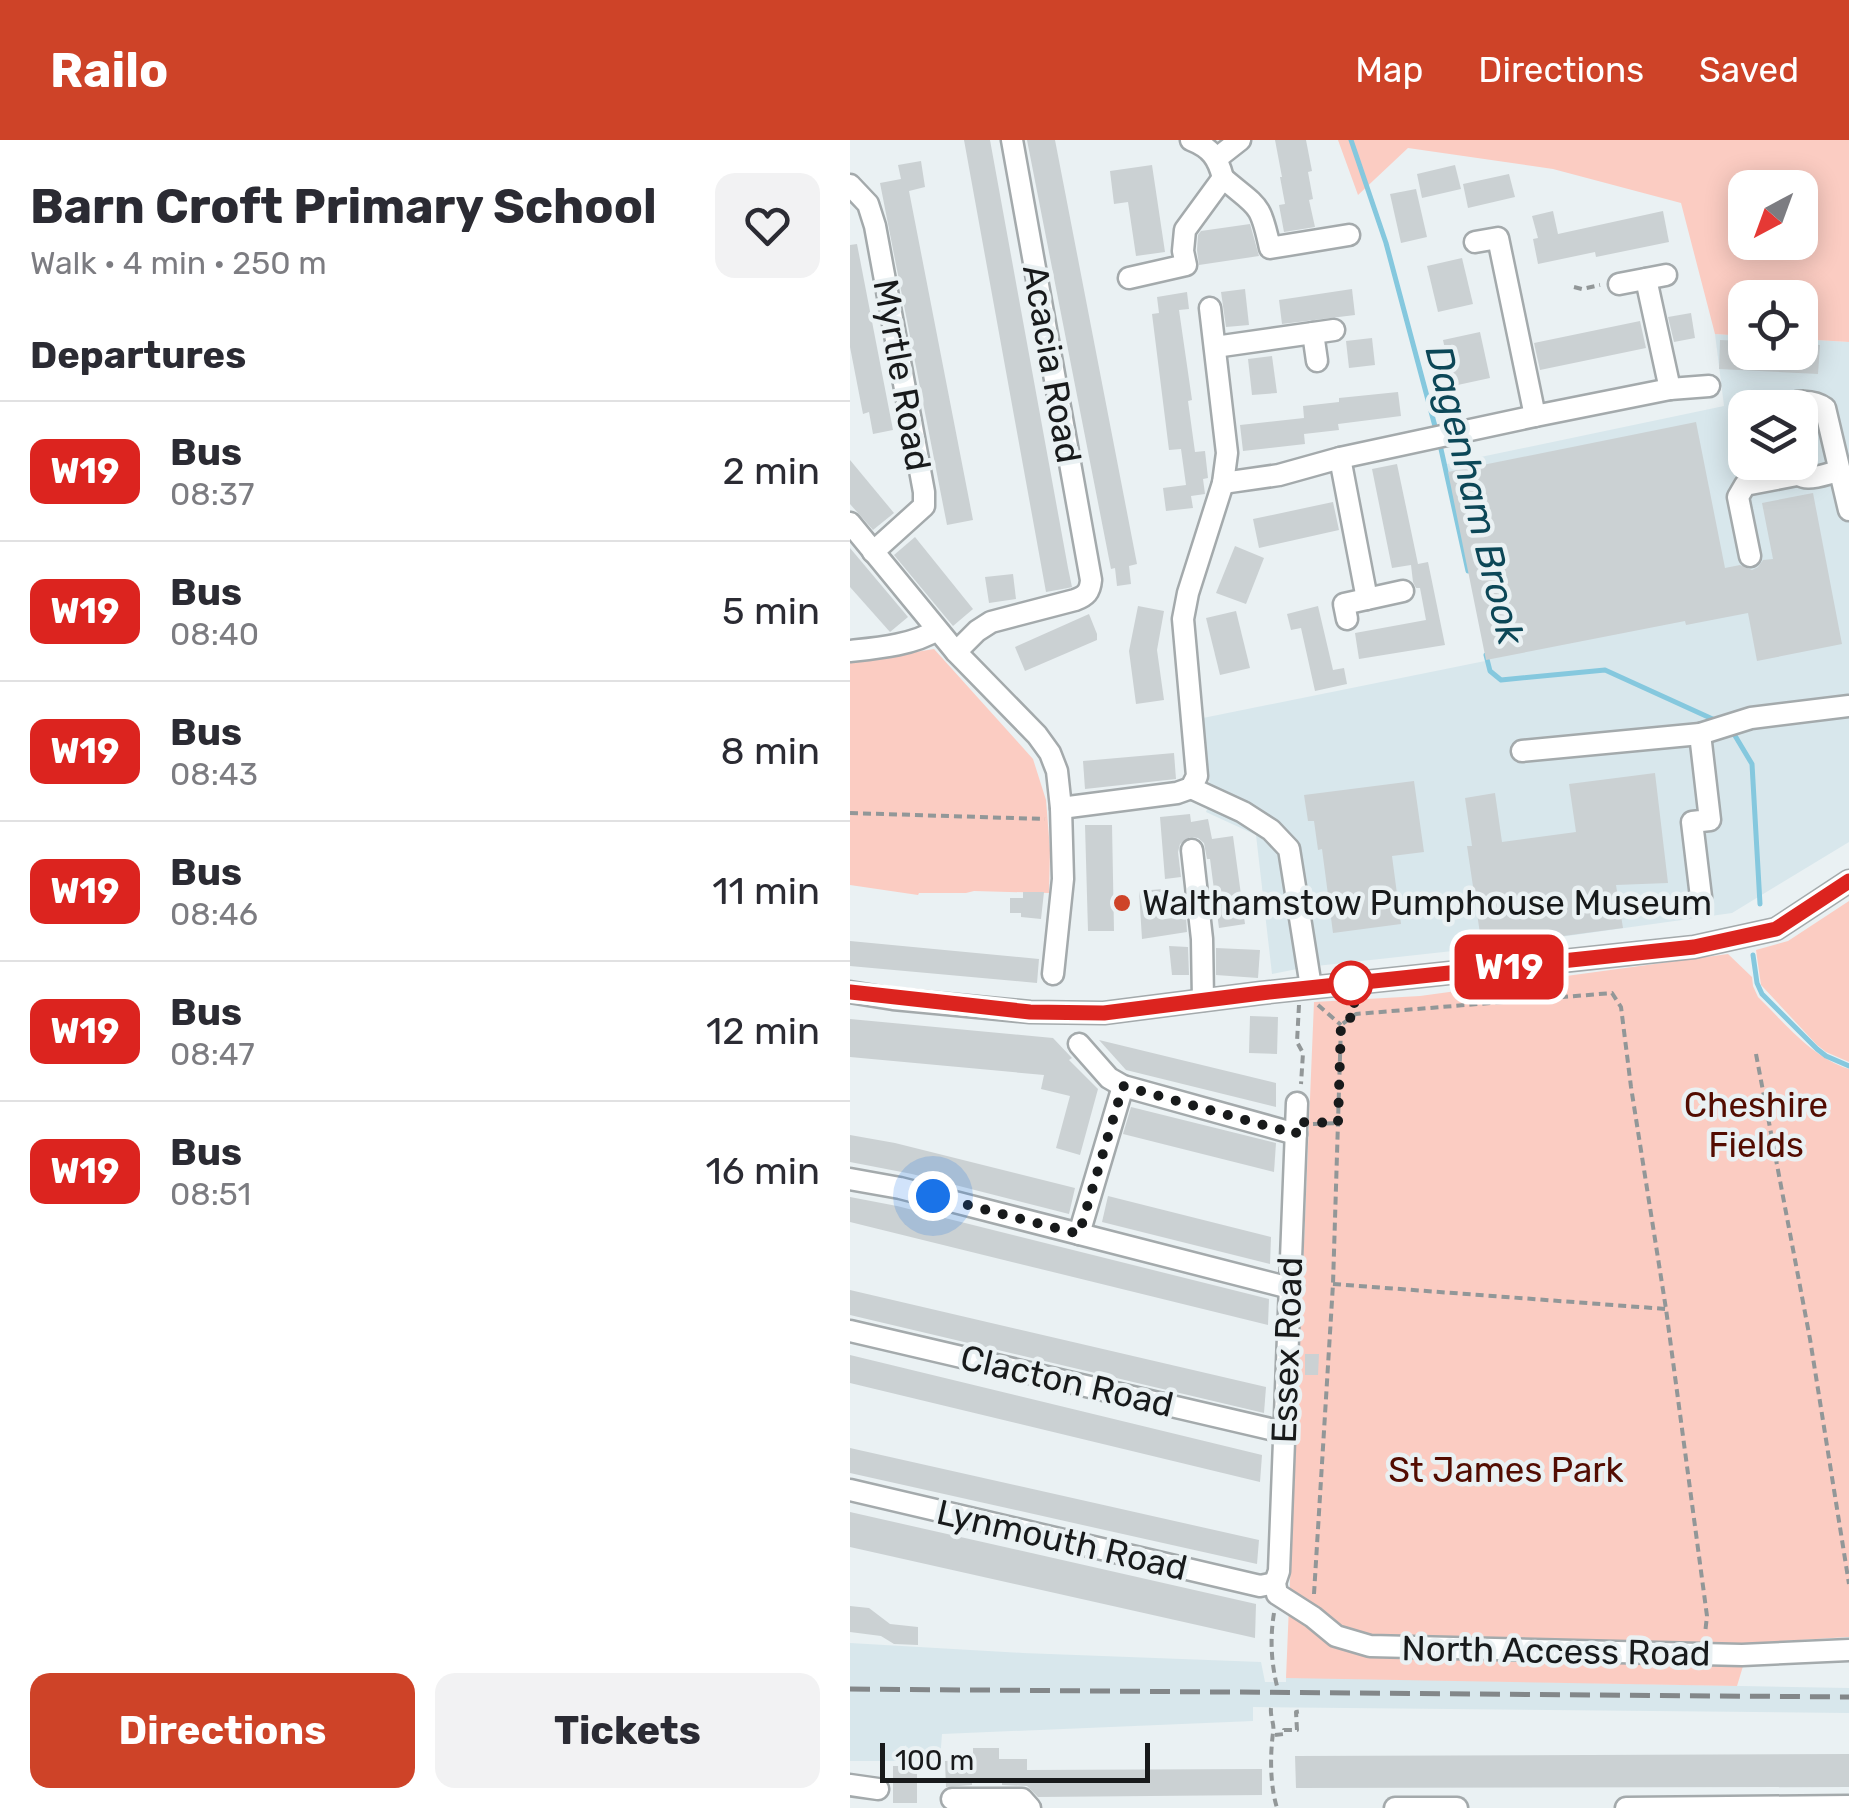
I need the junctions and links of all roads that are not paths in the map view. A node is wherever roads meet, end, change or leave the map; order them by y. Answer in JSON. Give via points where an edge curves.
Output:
{"nodes":[{"id":1,"x":1012,"y":140,"type":"edge"},
{"id":2,"x":1191,"y":140,"type":"edge"},
{"id":3,"x":1240,"y":140,"type":"edge"},
{"id":4,"x":1220,"y":168,"type":"junction"},
{"id":5,"x":850,"y":185,"type":"edge"},
{"id":6,"x":1349,"y":235,"type":"dead end"},
{"id":7,"x":1474,"y":242,"type":"dead end"},
{"id":8,"x":1129,"y":278,"type":"dead end"},
{"id":9,"x":1620,"y":284,"type":"road end"},
{"id":10,"x":1210,"y":308,"type":"dead end"},
{"id":11,"x":1215,"y":347,"type":"junction"},
{"id":12,"x":1317,"y":361,"type":"dead end"},
{"id":13,"x":1710,"y":386,"type":"dead end"},
{"id":14,"x":1670,"y":389,"type":"junction"},
{"id":15,"x":1818,"y":403,"type":"edge"},
{"id":16,"x":1536,"y":416,"type":"junction"},
{"id":17,"x":1340,"y":458,"type":"junction"},
{"id":18,"x":1839,"y":471,"type":"junction"},
{"id":19,"x":1818,"y":476,"type":"edge"},
{"id":20,"x":1762,"y":480,"type":"edge"},
{"id":21,"x":1224,"y":482,"type":"junction"},
{"id":22,"x":1849,"y":510,"type":"edge"},
{"id":23,"x":850,"y":523,"type":"edge"},
{"id":24,"x":873,"y":552,"type":"junction"},
{"id":25,"x":1750,"y":556,"type":"dead end"},
{"id":26,"x":1404,"y":591,"type":"dead end"},
{"id":27,"x":1367,"y":599,"type":"junction"},
{"id":28,"x":1347,"y":619,"type":"dead end"},
{"id":29,"x":937,"y":630,"type":"junction"},
{"id":30,"x":850,"y":651,"type":"edge"},
{"id":31,"x":956,"y":652,"type":"junction"},
{"id":32,"x":1849,"y":706,"type":"edge"},
{"id":33,"x":1700,"y":734,"type":"junction"},
{"id":34,"x":1522,"y":752,"type":"dead end"},
{"id":35,"x":1191,"y":788,"type":"junction"},
{"id":36,"x":1062,"y":811,"type":"junction"},
{"id":37,"x":1192,"y":850,"type":"dead end"},
{"id":38,"x":1849,"y":880,"type":"edge"},
{"id":39,"x":1701,"y":897,"type":"dead end"},
{"id":40,"x":1053,"y":974,"type":"dead end"},
{"id":41,"x":850,"y":992,"type":"edge"},
{"id":42,"x":1312,"y":994,"type":"junction"},
{"id":43,"x":1203,"y":1000,"type":"junction"},
{"id":44,"x":1079,"y":1044,"type":"dead end"},
{"id":45,"x":1123,"y":1086,"type":"junction"},
{"id":46,"x":850,"y":1179,"type":"edge"},
{"id":47,"x":1079,"y":1234,"type":"junction"},
{"id":48,"x":1290,"y":1288,"type":"junction"},
{"id":49,"x":850,"y":1331,"type":"edge"},
{"id":50,"x":1284,"y":1432,"type":"junction"},
{"id":51,"x":850,"y":1490,"type":"edge"},
{"id":52,"x":1276,"y":1589,"type":"junction"},
{"id":53,"x":1849,"y":1650,"type":"edge"},
{"id":54,"x":850,"y":1785,"type":"edge"},
{"id":55,"x":878,"y":1790,"type":"dead end"},
{"id":56,"x":952,"y":1799,"type":"dead end"},
{"id":57,"x":1849,"y":1806,"type":"edge"},
{"id":58,"x":1736,"y":1807,"type":"edge"},
{"id":59,"x":1030,"y":1808,"type":"edge"},
{"id":60,"x":1395,"y":1808,"type":"edge"},
{"id":61,"x":1417,"y":1808,"type":"edge"},
{"id":62,"x":1457,"y":1808,"type":"edge"},
{"id":63,"x":1626,"y":1808,"type":"edge"}],
"edges":[{"from":1,"to":31,"type":"street","name":"Acacia Road","via":[[1091,580],[1086,596],[991,622]]},
{"from":2,"to":4,"type":"street","via":[[1210,150]]},
{"from":3,"to":4,"type":"street"},
{"from":4,"to":6,"type":"street","via":[[1263,216],[1270,248]]},
{"from":4,"to":8,"type":"street","via":[[1185,230],[1186,264]]},
{"from":5,"to":24,"type":"street","name":"Myrtle Road","via":[[868,204],[875,226],[924,492],[924,506]]},
{"from":7,"to":16,"type":"street","via":[[1498,238]]},
{"from":9,"to":14,"type":"street","via":[[1656,276]]},
{"from":10,"to":11,"type":"street"},
{"from":11,"to":12,"type":"street","via":[[1323,332]]},
{"from":11,"to":21,"type":"street"},
{"from":13,"to":14,"type":"street"},
{"from":14,"to":16,"type":"street"},
{"from":15,"to":18,"type":"street","via":[[1825,408]]},
{"from":16,"to":17,"type":"street"},
{"from":17,"to":21,"type":"street"},
{"from":17,"to":27,"type":"street"},
{"from":18,"to":19,"type":"street"},
{"from":18,"to":22,"type":"street"},
{"from":20,"to":25,"type":"street","via":[[1738,497]]},
{"from":21,"to":35,"type":"street","via":[[1184,618],[1197,776]]},
{"from":23,"to":24,"type":"street"},
{"from":24,"to":29,"type":"street"},
{"from":26,"to":27,"type":"street"},
{"from":27,"to":28,"type":"street","via":[[1344,604]]},
{"from":29,"to":30,"type":"street","via":[[910,642]]},
{"from":29,"to":31,"type":"street"},
{"from":31,"to":36,"type":"street","via":[[1050,753]]},
{"from":32,"to":33,"type":"street","via":[[1770,714]]},
{"from":33,"to":34,"type":"street"},
{"from":33,"to":39,"type":"street","via":[[1710,820],[1692,822]]},
{"from":35,"to":36,"type":"street"},
{"from":35,"to":42,"type":"street","via":[[1243,812],[1289,848]]},
{"from":36,"to":40,"type":"street"},
{"from":37,"to":43,"type":"street"},
{"from":38,"to":42,"type":"street","via":[[1776,929],[1751,936]]},
{"from":41,"to":43,"type":"street","via":[[1055,1012]]},
{"from":42,"to":43,"type":"street"},
{"from":44,"to":45,"type":"street"},
{"from":45,"to":47,"type":"street"},
{"from":45,"to":48,"type":"street","name":"Essex Road","via":[[1297,1120]]},
{"from":46,"to":47,"type":"street"},
{"from":47,"to":48,"type":"street"},
{"from":48,"to":50,"type":"street","name":"Essex Road"},
{"from":49,"to":50,"type":"street","name":"Clacton Road"},
{"from":50,"to":52,"type":"street","name":"Essex Road"},
{"from":51,"to":52,"type":"street","name":"Lynmouth Road"},
{"from":52,"to":53,"type":"street","name":"North Access Road","via":[[1336,1636],[1370,1646],[1742,1655]]},
{"from":54,"to":55,"type":"street"},
{"from":56,"to":59,"type":"street","via":[[1022,1799]]},
{"from":57,"to":58,"type":"street"},
{"from":58,"to":63,"type":"street"},
{"from":60,"to":61,"type":"street"},
{"from":61,"to":62,"type":"street"}]}
